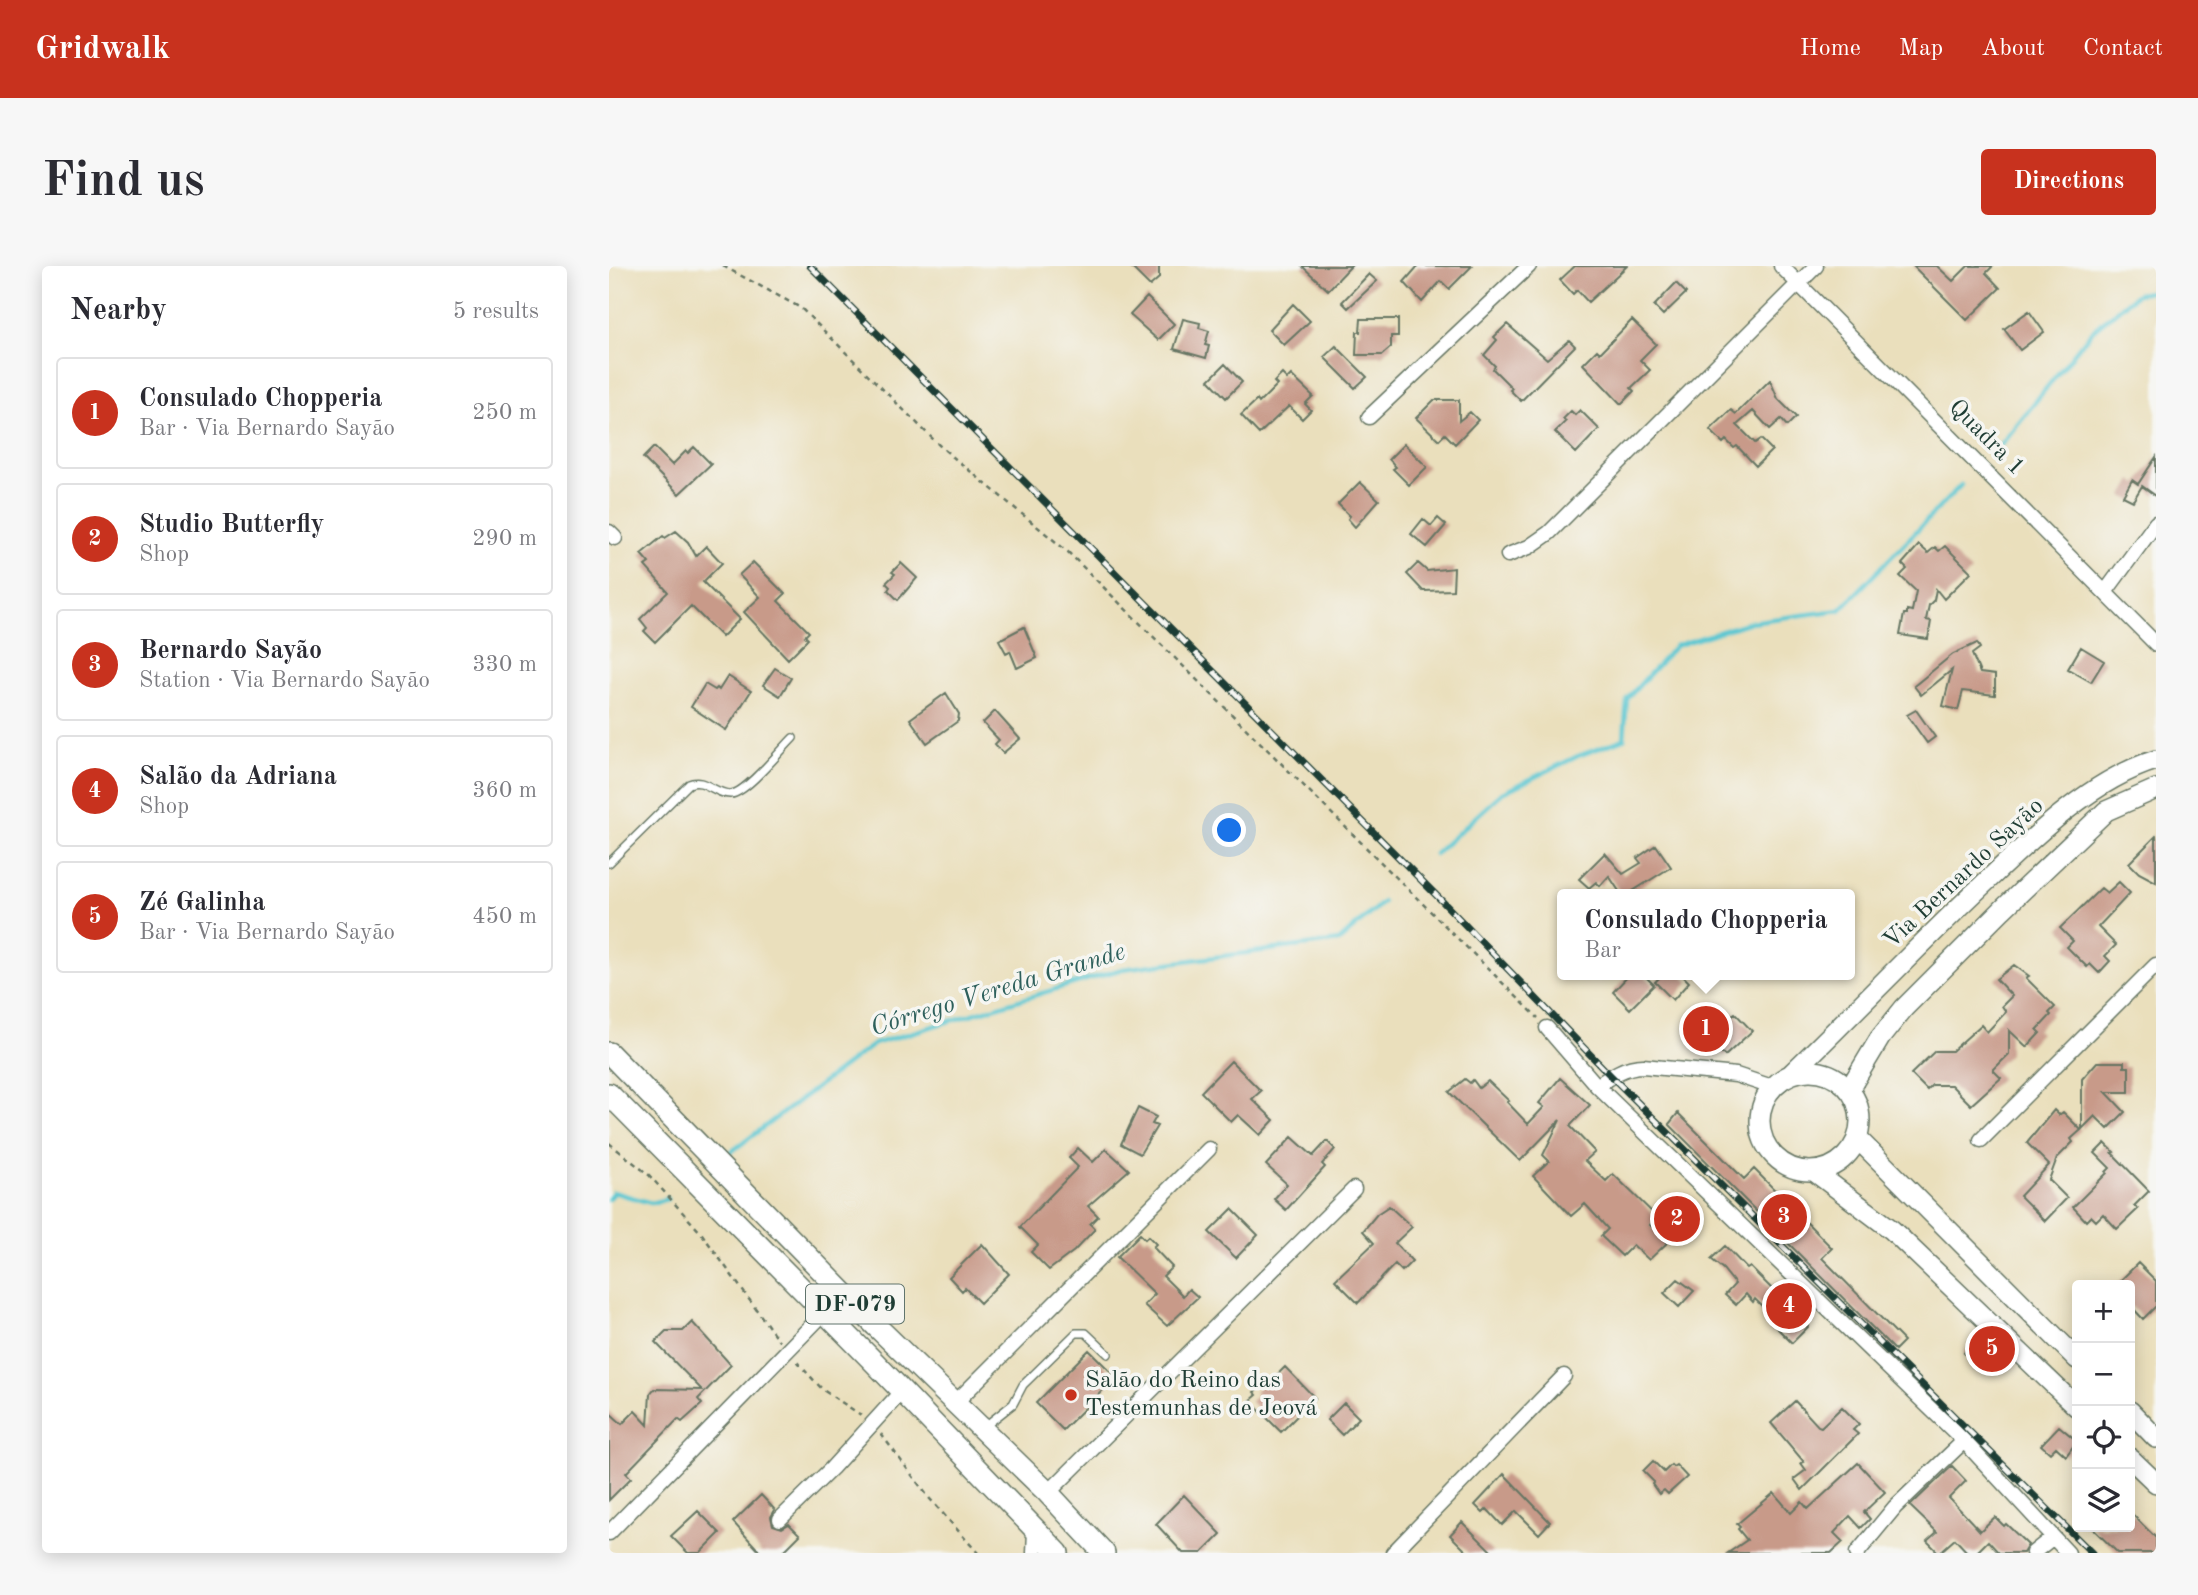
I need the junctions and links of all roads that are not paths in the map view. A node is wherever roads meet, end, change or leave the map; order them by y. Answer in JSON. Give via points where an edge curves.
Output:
{"nodes":[{"id":1,"x":1529,"y":266,"type":"edge"},
{"id":2,"x":1781,"y":266,"type":"edge"},
{"id":3,"x":1816,"y":266,"type":"edge"},
{"id":4,"x":1799,"y":283,"type":"junction"},
{"id":5,"x":1369,"y":417,"type":"dead end"},
{"id":6,"x":2156,"y":523,"type":"edge"},
{"id":7,"x":1508,"y":555,"type":"dead end"},
{"id":8,"x":2106,"y":592,"type":"junction"},
{"id":9,"x":2156,"y":644,"type":"edge"},
{"id":10,"x":793,"y":738,"type":"dead end"},
{"id":11,"x":2156,"y":760,"type":"edge"},
{"id":12,"x":2156,"y":789,"type":"edge"},
{"id":13,"x":609,"y":863,"type":"edge"},
{"id":14,"x":2156,"y":965,"type":"edge"},
{"id":15,"x":1548,"y":1028,"type":"road end"},
{"id":16,"x":609,"y":1053,"type":"edge"},
{"id":17,"x":1791,"y":1074,"type":"junction"},
{"id":18,"x":1597,"y":1086,"type":"junction"},
{"id":19,"x":1772,"y":1087,"type":"junction"},
{"id":20,"x":1850,"y":1088,"type":"junction"},
{"id":21,"x":609,"y":1094,"type":"edge"},
{"id":22,"x":1859,"y":1139,"type":"junction"},
{"id":23,"x":1981,"y":1140,"type":"dead end"},
{"id":24,"x":1209,"y":1149,"type":"dead end"},
{"id":25,"x":1815,"y":1172,"type":"junction"},
{"id":26,"x":1354,"y":1189,"type":"dead end"},
{"id":27,"x":825,"y":1312,"type":"junction"},
{"id":28,"x":1108,"y":1354,"type":"dead end"},
{"id":29,"x":2072,"y":1354,"type":"edge"},
{"id":30,"x":875,"y":1363,"type":"junction"},
{"id":31,"x":922,"y":1370,"type":"junction"},
{"id":32,"x":1564,"y":1376,"type":"dead end"},
{"id":33,"x":902,"y":1391,"type":"junction"},
{"id":34,"x":954,"y":1403,"type":"junction"},
{"id":35,"x":2075,"y":1406,"type":"edge"},
{"id":36,"x":2135,"y":1417,"type":"edge"},
{"id":37,"x":930,"y":1419,"type":"junction"},
{"id":38,"x":983,"y":1432,"type":"junction"},
{"id":39,"x":2156,"y":1438,"type":"edge"},
{"id":40,"x":1964,"y":1441,"type":"junction"},
{"id":41,"x":2135,"y":1463,"type":"edge"},
{"id":42,"x":2156,"y":1483,"type":"edge"},
{"id":43,"x":1048,"y":1493,"type":"junction"},
{"id":44,"x":780,"y":1519,"type":"dead end"},
{"id":45,"x":1035,"y":1530,"type":"junction"},
{"id":46,"x":609,"y":1533,"type":"edge"},
{"id":47,"x":2053,"y":1537,"type":"junction"},
{"id":48,"x":1034,"y":1553,"type":"edge"},
{"id":49,"x":1058,"y":1553,"type":"edge"},
{"id":50,"x":1104,"y":1553,"type":"edge"},
{"id":51,"x":1393,"y":1553,"type":"edge"},
{"id":52,"x":1857,"y":1553,"type":"edge"},
{"id":53,"x":2033,"y":1553,"type":"edge"},
{"id":54,"x":2068,"y":1553,"type":"edge"}],
"edges":[{"from":1,"to":5,"type":"street"},
{"from":2,"to":4,"type":"street","name":"Quadra 1"},
{"from":3,"to":4,"type":"street"},
{"from":4,"to":7,"type":"street","via":[[1549,533]]},
{"from":4,"to":8,"type":"street","name":"Quadra 1"},
{"from":6,"to":8,"type":"street"},
{"from":8,"to":9,"type":"street","name":"Quadra 1"},
{"from":10,"to":13,"type":"lane","via":[[738,792],[725,794],[700,782],[689,784]]},
{"from":11,"to":17,"type":"main road","name":"Via Bernardo Sayão","via":[[2102,784],[2026,844]]},
{"from":12,"to":20,"type":"main road","via":[[2106,811],[2002,910],[1905,1008],[1880,1038]]},
{"from":14,"to":23,"type":"street"},
{"from":15,"to":18,"type":"street"},
{"from":16,"to":31,"type":"main road","number":"DF-079"},
{"from":17,"to":19,"type":"main road"},
{"from":17,"to":20,"type":"main road","via":[[1812,1070],[1833,1075]]},
{"from":18,"to":19,"type":"street","via":[[1621,1070],[1643,1066],[1736,1075]]},
{"from":18,"to":40,"type":"street"},
{"from":19,"to":25,"type":"main road","via":[[1761,1109],[1761,1132],[1771,1154],[1791,1168]]},
{"from":20,"to":22,"type":"main road","via":[[1861,1112]]},
{"from":21,"to":27,"type":"main road","number":"DF-079"},
{"from":22,"to":25,"type":"main road","via":[[1842,1161]]},
{"from":22,"to":29,"type":"main road"},
{"from":24,"to":34,"type":"street"},
{"from":25,"to":35,"type":"main road","via":[[1892,1230]]},
{"from":26,"to":43,"type":"street"},
{"from":27,"to":30,"type":"main road","number":"DF-079"},
{"from":27,"to":46,"type":"street"},
{"from":28,"to":38,"type":"lane","via":[[1086,1333],[1076,1333]]},
{"from":30,"to":31,"type":"main road","via":[[904,1380]]},
{"from":30,"to":33,"type":"main road","number":"DF-079"},
{"from":31,"to":34,"type":"main road","number":"DF-079"},
{"from":32,"to":51,"type":"street"},
{"from":33,"to":37,"type":"main road","number":"DF-079"},
{"from":33,"to":44,"type":"street"},
{"from":34,"to":38,"type":"main road","number":"DF-079"},
{"from":36,"to":39,"type":"main road"},
{"from":37,"to":38,"type":"main road","via":[[945,1410]]},
{"from":37,"to":45,"type":"main road","number":"DF-079"},
{"from":38,"to":43,"type":"main road","number":"DF-079"},
{"from":40,"to":47,"type":"street"},
{"from":40,"to":52,"type":"street","via":[[1895,1507]]},
{"from":41,"to":42,"type":"main road"},
{"from":43,"to":50,"type":"main road","number":"DF-079"},
{"from":45,"to":48,"type":"street"},
{"from":45,"to":49,"type":"main road","number":"DF-079"},
{"from":47,"to":53,"type":"street"},
{"from":47,"to":54,"type":"street"}]}
